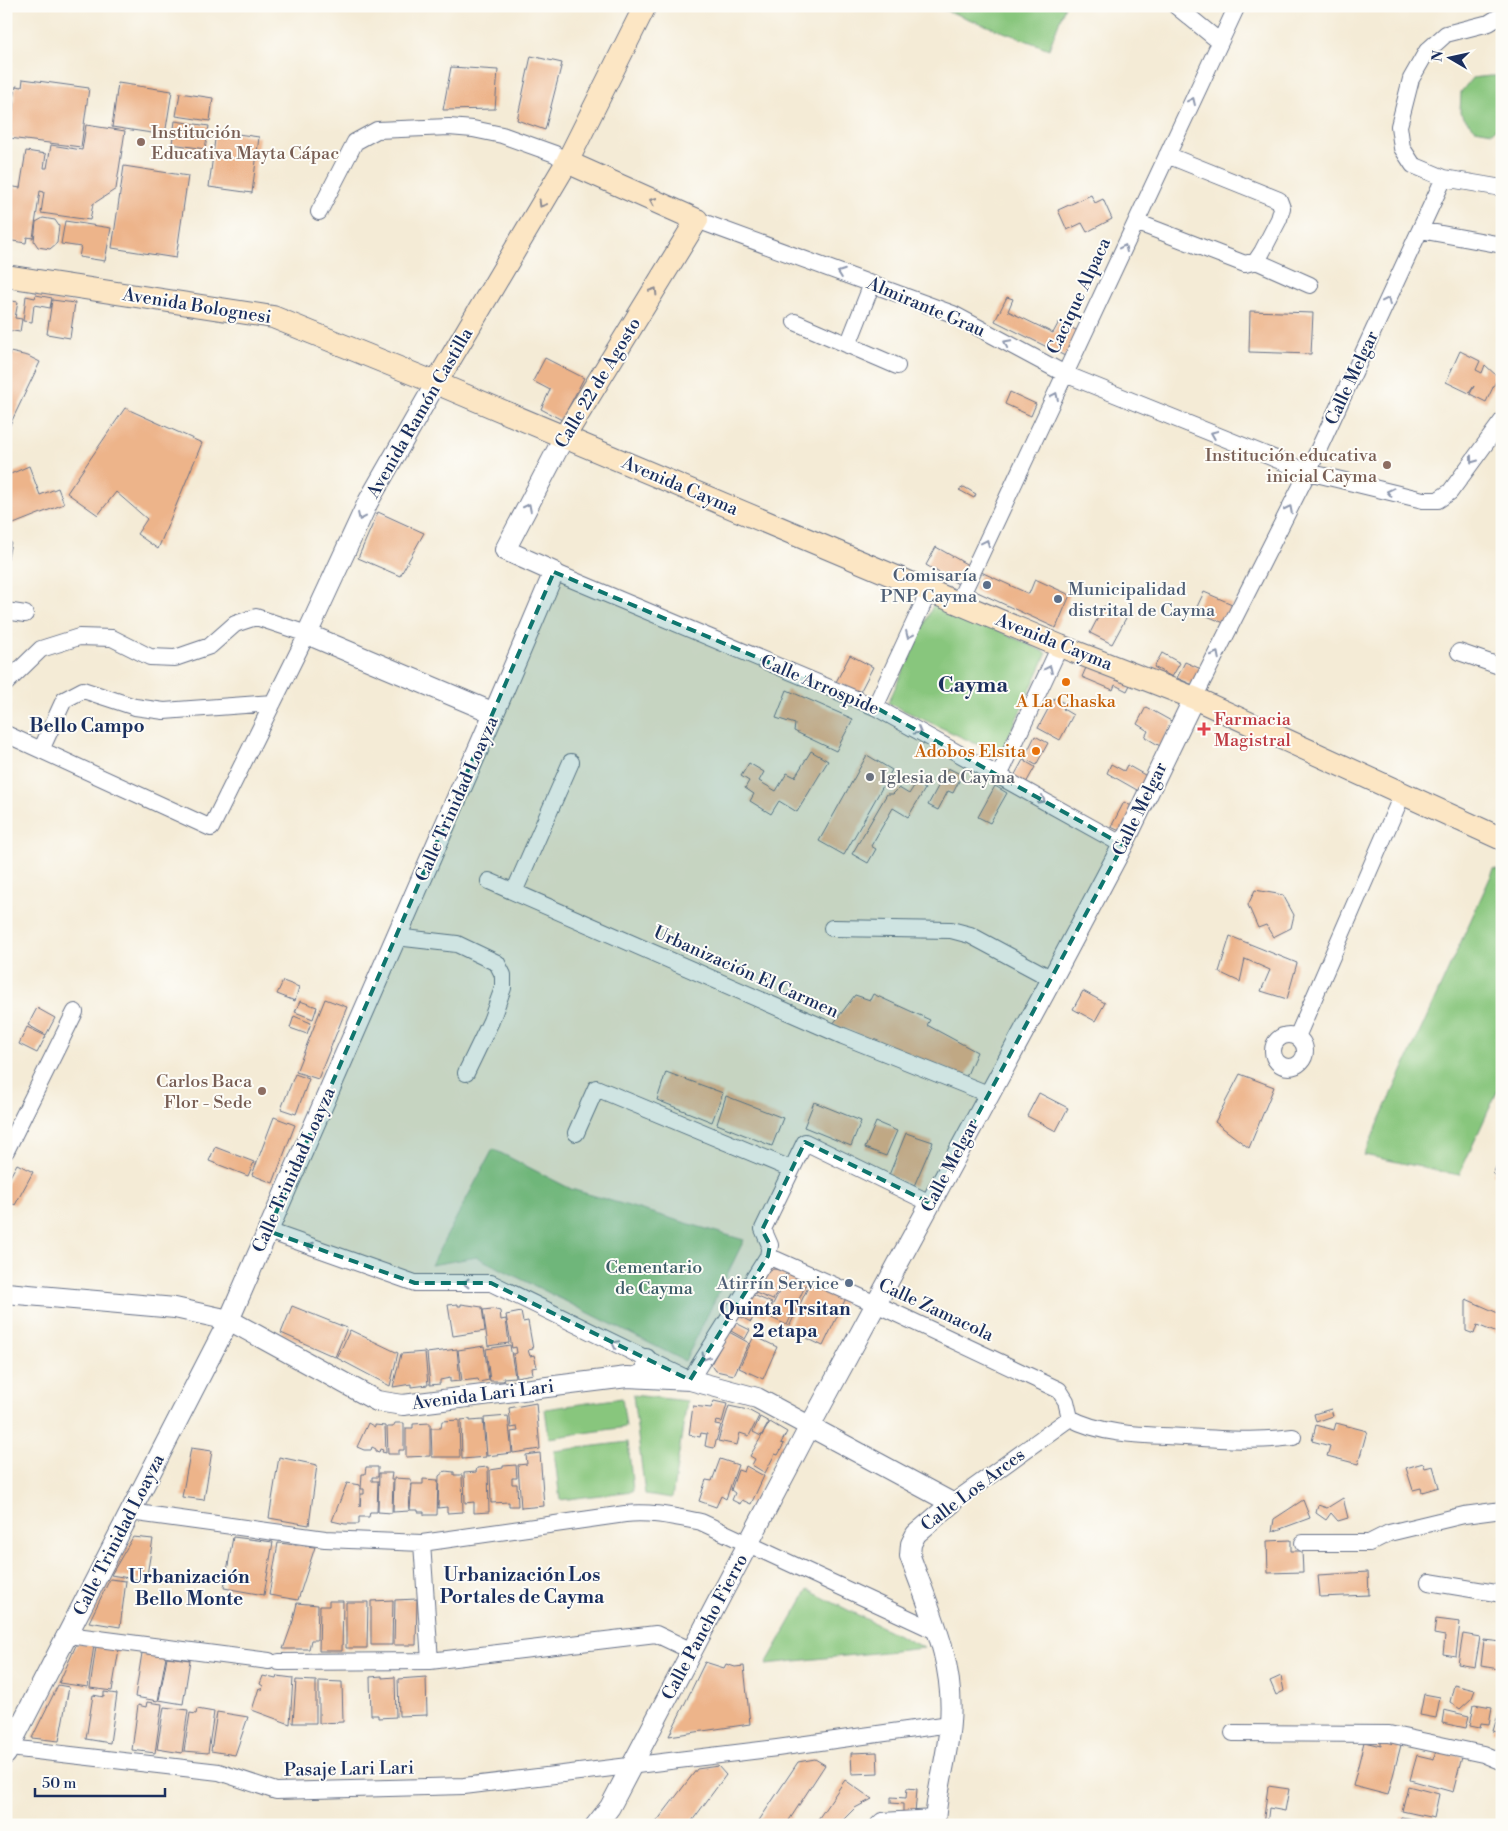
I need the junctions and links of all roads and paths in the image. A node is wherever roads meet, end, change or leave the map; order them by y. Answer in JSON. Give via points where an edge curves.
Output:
{"nodes":[{"id":1,"x":645,"y":6,"type":"edge"},
{"id":2,"x":1176,"y":6,"type":"edge"},
{"id":3,"x":1237,"y":6,"type":"edge"},
{"id":4,"x":1502,"y":15,"type":"edge"},
{"id":5,"x":1220,"y":42,"type":"junction"},
{"id":6,"x":1167,"y":155,"type":"junction"},
{"id":7,"x":567,"y":162,"type":"junction"},
{"id":8,"x":1444,"y":178,"type":"junction"},
{"id":9,"x":1502,"y":188,"type":"edge"},
{"id":10,"x":319,"y":212,"type":"dead end"},
{"id":11,"x":698,"y":220,"type":"junction"},
{"id":12,"x":1136,"y":222,"type":"junction"},
{"id":13,"x":1420,"y":230,"type":"junction"},
{"id":14,"x":1502,"y":245,"type":"edge"},
{"id":15,"x":1256,"y":261,"type":"junction"},
{"id":16,"x":6,"y":276,"type":"edge"},
{"id":17,"x":872,"y":284,"type":"junction"},
{"id":18,"x":1310,"y":285,"type":"dead end"},
{"id":19,"x":795,"y":322,"type":"dead end"},
{"id":20,"x":848,"y":345,"type":"junction"},
{"id":21,"x":897,"y":366,"type":"dead end"},
{"id":22,"x":1065,"y":374,"type":"junction"},
{"id":23,"x":436,"y":383,"type":"junction"},
{"id":24,"x":1502,"y":421,"type":"edge"},
{"id":25,"x":564,"y":437,"type":"junction"},
{"id":26,"x":1308,"y":472,"type":"junction"},
{"id":27,"x":505,"y":550,"type":"joint"},
{"id":28,"x":554,"y":572,"type":"junction"},
{"id":29,"x":929,"y":591,"type":"junction"},
{"id":30,"x":958,"y":603,"type":"junction"},
{"id":31,"x":6,"y":611,"type":"edge"},
{"id":32,"x":25,"y":614,"type":"dead end"},
{"id":33,"x":307,"y":634,"type":"junction"},
{"id":34,"x":1060,"y":646,"type":"junction"},
{"id":35,"x":1459,"y":652,"type":"dead end"},
{"id":36,"x":1502,"y":667,"type":"edge"},
{"id":37,"x":6,"y":683,"type":"edge"},
{"id":38,"x":1194,"y":698,"type":"junction"},
{"id":39,"x":274,"y":703,"type":"junction"},
{"id":40,"x":875,"y":708,"type":"junction"},
{"id":41,"x":494,"y":713,"type":"junction"},
{"id":42,"x":6,"y":734,"type":"edge"},
{"id":43,"x":41,"y":750,"type":"junction"},
{"id":44,"x":571,"y":762,"type":"dead end"},
{"id":45,"x":999,"y":776,"type":"junction"},
{"id":46,"x":1402,"y":795,"type":"junction"},
{"id":47,"x":1502,"y":839,"type":"edge"},
{"id":48,"x":1123,"y":845,"type":"junction"},
{"id":49,"x":490,"y":882,"type":"dead end"},
{"id":50,"x":514,"y":892,"type":"junction"},
{"id":51,"x":832,"y":928,"type":"dead end"},
{"id":52,"x":396,"y":937,"type":"junction"},
{"id":53,"x":1052,"y":979,"type":"junction"},
{"id":54,"x":75,"y":1012,"type":"dead end"},
{"id":55,"x":1297,"y":1036,"type":"dead end"},
{"id":56,"x":466,"y":1073,"type":"dead end"},
{"id":57,"x":988,"y":1094,"type":"junction"},
{"id":58,"x":576,"y":1133,"type":"dead end"},
{"id":59,"x":6,"y":1151,"type":"edge"},
{"id":60,"x":791,"y":1169,"type":"junction"},
{"id":61,"x":930,"y":1203,"type":"junction"},
{"id":62,"x":268,"y":1231,"type":"junction"},
{"id":63,"x":768,"y":1256,"type":"junction"},
{"id":64,"x":6,"y":1293,"type":"edge"},
{"id":65,"x":876,"y":1304,"type":"junction"},
{"id":66,"x":229,"y":1320,"type":"junction"},
{"id":67,"x":646,"y":1359,"type":"junction"},
{"id":68,"x":636,"y":1377,"type":"junction"},
{"id":69,"x":690,"y":1380,"type":"junction"},
{"id":70,"x":1070,"y":1418,"type":"junction"},
{"id":71,"x":810,"y":1426,"type":"junction"},
{"id":72,"x":1292,"y":1437,"type":"dead end"},
{"id":73,"x":952,"y":1503,"type":"junction"},
{"id":74,"x":1502,"y":1510,"type":"edge"},
{"id":75,"x":130,"y":1512,"type":"junction"},
{"id":76,"x":422,"y":1543,"type":"junction"},
{"id":77,"x":1302,"y":1543,"type":"dead end"},
{"id":78,"x":748,"y":1545,"type":"junction"},
{"id":79,"x":1429,"y":1582,"type":"dead end"},
{"id":80,"x":1502,"y":1594,"type":"edge"},
{"id":81,"x":938,"y":1632,"type":"junction"},
{"id":82,"x":68,"y":1635,"type":"junction"},
{"id":83,"x":692,"y":1651,"type":"junction"},
{"id":84,"x":430,"y":1661,"type":"junction"},
{"id":85,"x":950,"y":1724,"type":"junction"},
{"id":86,"x":1234,"y":1733,"type":"dead end"},
{"id":87,"x":8,"y":1751,"type":"edge"},
{"id":88,"x":1502,"y":1762,"type":"edge"},
{"id":89,"x":632,"y":1765,"type":"junction"},
{"id":90,"x":935,"y":1821,"type":"edge"},
{"id":91,"x":596,"y":1825,"type":"edge"},
{"id":92,"x":878,"y":1825,"type":"edge"}],
"edges":[{"from":1,"to":7,"type":"main road","name":"Avenida Ramón Castilla"},
{"from":2,"to":5,"type":"street"},
{"from":3,"to":5,"type":"street","name":"Cacique Alpaca"},
{"from":4,"to":8,"type":"street","via":[[1489,23],[1446,34],[1428,51],[1411,78],[1399,126],[1402,148],[1413,165]]},
{"from":6,"to":5,"type":"street","name":"Cacique Alpaca","one_way":true},
{"from":6,"to":12,"type":"street","name":"Cacique Alpaca"},
{"from":6,"to":15,"type":"street","via":[[1279,200],[1282,208],[1279,219]]},
{"from":7,"to":10,"type":"street","via":[[556,154],[502,135],[473,129],[377,130],[355,142]]},
{"from":11,"to":7,"type":"main road","name":"Almirante Grau","one_way":true},
{"from":7,"to":23,"type":"main road","name":"Avenida Ramón Castilla","one_way":true},
{"from":8,"to":9,"type":"street"},
{"from":8,"to":13,"type":"street","name":"Calle Melgar"},
{"from":17,"to":11,"type":"street","name":"Almirante Grau","one_way":true},
{"from":25,"to":11,"type":"main road","name":"Calle 22 de Agosto","one_way":true},
{"from":12,"to":15,"type":"street","via":[[1245,264]]},
{"from":22,"to":12,"type":"street","name":"Cacique Alpaca","one_way":true},
{"from":13,"to":14,"type":"street"},
{"from":26,"to":13,"type":"street","name":"Calle Melgar","one_way":true},
{"from":15,"to":18,"type":"street"},
{"from":16,"to":23,"type":"main road","name":"Avenida Bolognesi","via":[[273,317]]},
{"from":17,"to":20,"type":"street"},
{"from":22,"to":17,"type":"street","name":"Almirante Grau","one_way":true,"via":[[953,314]]},
{"from":19,"to":20,"type":"street"},
{"from":20,"to":21,"type":"street"},
{"from":26,"to":22,"type":"street","name":"Almirante Grau","one_way":true},
{"from":30,"to":22,"type":"street","name":"Cacique Alpaca","one_way":true},
{"from":23,"to":25,"type":"main road","name":"Avenida Cayma"},
{"from":23,"to":33,"type":"street","name":"Avenida Ramón Castilla","one_way":true,"via":[[368,502]]},
{"from":24,"to":26,"type":"street","name":"Almirante Grau","one_way":true,"via":[[1450,492],[1438,500],[1423,500]]},
{"from":27,"to":25,"type":"street","name":"Calle 22 de Agosto","one_way":true},
{"from":25,"to":29,"type":"main road","name":"Avenida Cayma"},
{"from":38,"to":26,"type":"street","name":"Calle Melgar","one_way":true},
{"from":27,"to":28,"type":"street","name":"Calle Arrospide"},
{"from":28,"to":40,"type":"street","name":"Calle Arrospide"},
{"from":28,"to":41,"type":"street","name":"Calle Trinidad Loayza"},
{"from":29,"to":30,"type":"main road","name":"Avenida Cayma"},
{"from":29,"to":40,"type":"street","one_way":true},
{"from":30,"to":34,"type":"main road","name":"Avenida Cayma"},
{"from":31,"to":32,"type":"street"},
{"from":33,"to":37,"type":"street","via":[[256,617],[235,624],[210,646],[175,658],[150,657],[112,638],[79,636],[41,650]]},
{"from":33,"to":39,"type":"street","name":"Avenida Ramón Castilla"},
{"from":33,"to":41,"type":"street"},
{"from":34,"to":38,"type":"main road","name":"Avenida Cayma"},
{"from":45,"to":34,"type":"street","one_way":true},
{"from":35,"to":36,"type":"street"},
{"from":38,"to":46,"type":"main road","name":"Avenida Cayma"},
{"from":38,"to":48,"type":"street","name":"Calle Melgar"},
{"from":39,"to":43,"type":"street","via":[[164,711],[135,707],[82,690],[64,700]]},
{"from":39,"to":43,"type":"street","name":"Avenida Ramón Castilla","via":[[211,828]]},
{"from":40,"to":45,"type":"street","name":"Calle Arrospide","one_way":true},
{"from":41,"to":52,"type":"street","name":"Calle Trinidad Loayza"},
{"from":42,"to":43,"type":"street"},
{"from":44,"to":50,"type":"street"},
{"from":45,"to":48,"type":"street","name":"Calle Arrospide","one_way":true},
{"from":46,"to":47,"type":"main road","name":"Avenida Cayma"},
{"from":46,"to":55,"type":"street"},
{"from":48,"to":53,"type":"street","name":"Calle Melgar"},
{"from":49,"to":50,"type":"street","name":"Urbanización El Carmen"},
{"from":50,"to":57,"type":"street","name":"Urbanización El Carmen","via":[[843,1036]]},
{"from":51,"to":53,"type":"street","via":[[951,930],[970,935]]},
{"from":52,"to":56,"type":"street","via":[[457,944],[498,963],[503,975],[503,988]]},
{"from":52,"to":62,"type":"street","name":"Calle Trinidad Loayza"},
{"from":53,"to":57,"type":"street","name":"Calle Melgar"},
{"from":54,"to":59,"type":"street"},
{"from":57,"to":61,"type":"street","name":"Calle Melgar"},
{"from":58,"to":60,"type":"street","via":[[596,1088]]},
{"from":60,"to":61,"type":"street","via":[[805,1142]]},
{"from":60,"to":63,"type":"street","via":[[762,1229],[770,1246]]},
{"from":61,"to":65,"type":"street","name":"Calle Melgar"},
{"from":62,"to":66,"type":"street","name":"Calle Trinidad Loayza"},
{"from":67,"to":62,"type":"street","one_way":true,"via":[[491,1283],[415,1283]]},
{"from":63,"to":65,"type":"street","name":"Calle Zamacola"},
{"from":63,"to":69,"type":"street","one_way":true},
{"from":64,"to":66,"type":"street","name":"Avenida Lari Lari","via":[[175,1308]]},
{"from":65,"to":70,"type":"street","name":"Calle Zamacola","via":[[1059,1390]]},
{"from":65,"to":71,"type":"street","name":"Calle Melgar"},
{"from":66,"to":68,"type":"street","name":"Avenida Lari Lari","via":[[377,1401],[403,1405]]},
{"from":66,"to":75,"type":"street","name":"Calle Trinidad Loayza"},
{"from":67,"to":68,"type":"street","via":[[646,1374]]},
{"from":67,"to":69,"type":"street"},
{"from":68,"to":69,"type":"street","name":"Avenida Lari Lari"},
{"from":69,"to":71,"type":"street","name":"Avenida Lari Lari","via":[[757,1398]]},
{"from":70,"to":72,"type":"street","via":[[1103,1430],[1158,1435],[1250,1440]]},
{"from":70,"to":73,"type":"street","name":"Calle Los Arces"},
{"from":71,"to":73,"type":"street","name":"Avenida Lari Lari"},
{"from":71,"to":78,"type":"street","name":"Calle Pancho Fierro"},
{"from":73,"to":81,"type":"street","name":"Calle Los Arces","via":[[916,1534],[911,1544],[910,1556]]},
{"from":74,"to":77,"type":"street","via":[[1464,1515],[1389,1533],[1369,1544]]},
{"from":75,"to":76,"type":"street","via":[[325,1539]]},
{"from":75,"to":82,"type":"street","name":"Calle Trinidad Loayza"},
{"from":76,"to":78,"type":"street","via":[[642,1512],[701,1522]]},
{"from":76,"to":84,"type":"street"},
{"from":78,"to":81,"type":"street"},
{"from":78,"to":83,"type":"street","name":"Calle Pancho Fierro"},
{"from":79,"to":80,"type":"street"},
{"from":81,"to":85,"type":"street","name":"Calle Los Arces","via":[[948,1665]]},
{"from":82,"to":84,"type":"street","via":[[274,1661]]},
{"from":82,"to":87,"type":"street","name":"Calle Trinidad Loayza"},
{"from":83,"to":84,"type":"street","via":[[656,1634]]},
{"from":83,"to":89,"type":"street","name":"Calle Pancho Fierro"},
{"from":85,"to":89,"type":"street"},
{"from":85,"to":90,"type":"street","name":"Calle Los Arces"},
{"from":86,"to":88,"type":"street","via":[[1389,1734],[1483,1754]]},
{"from":87,"to":89,"type":"street","name":"Pasaje Lari Lari","via":[[219,1772],[276,1791],[464,1786]]},
{"from":89,"to":91,"type":"street","name":"Calle Pancho Fierro","via":[[610,1807]]},
{"from":90,"to":92,"type":"street","via":[[882,1821]]}]}
